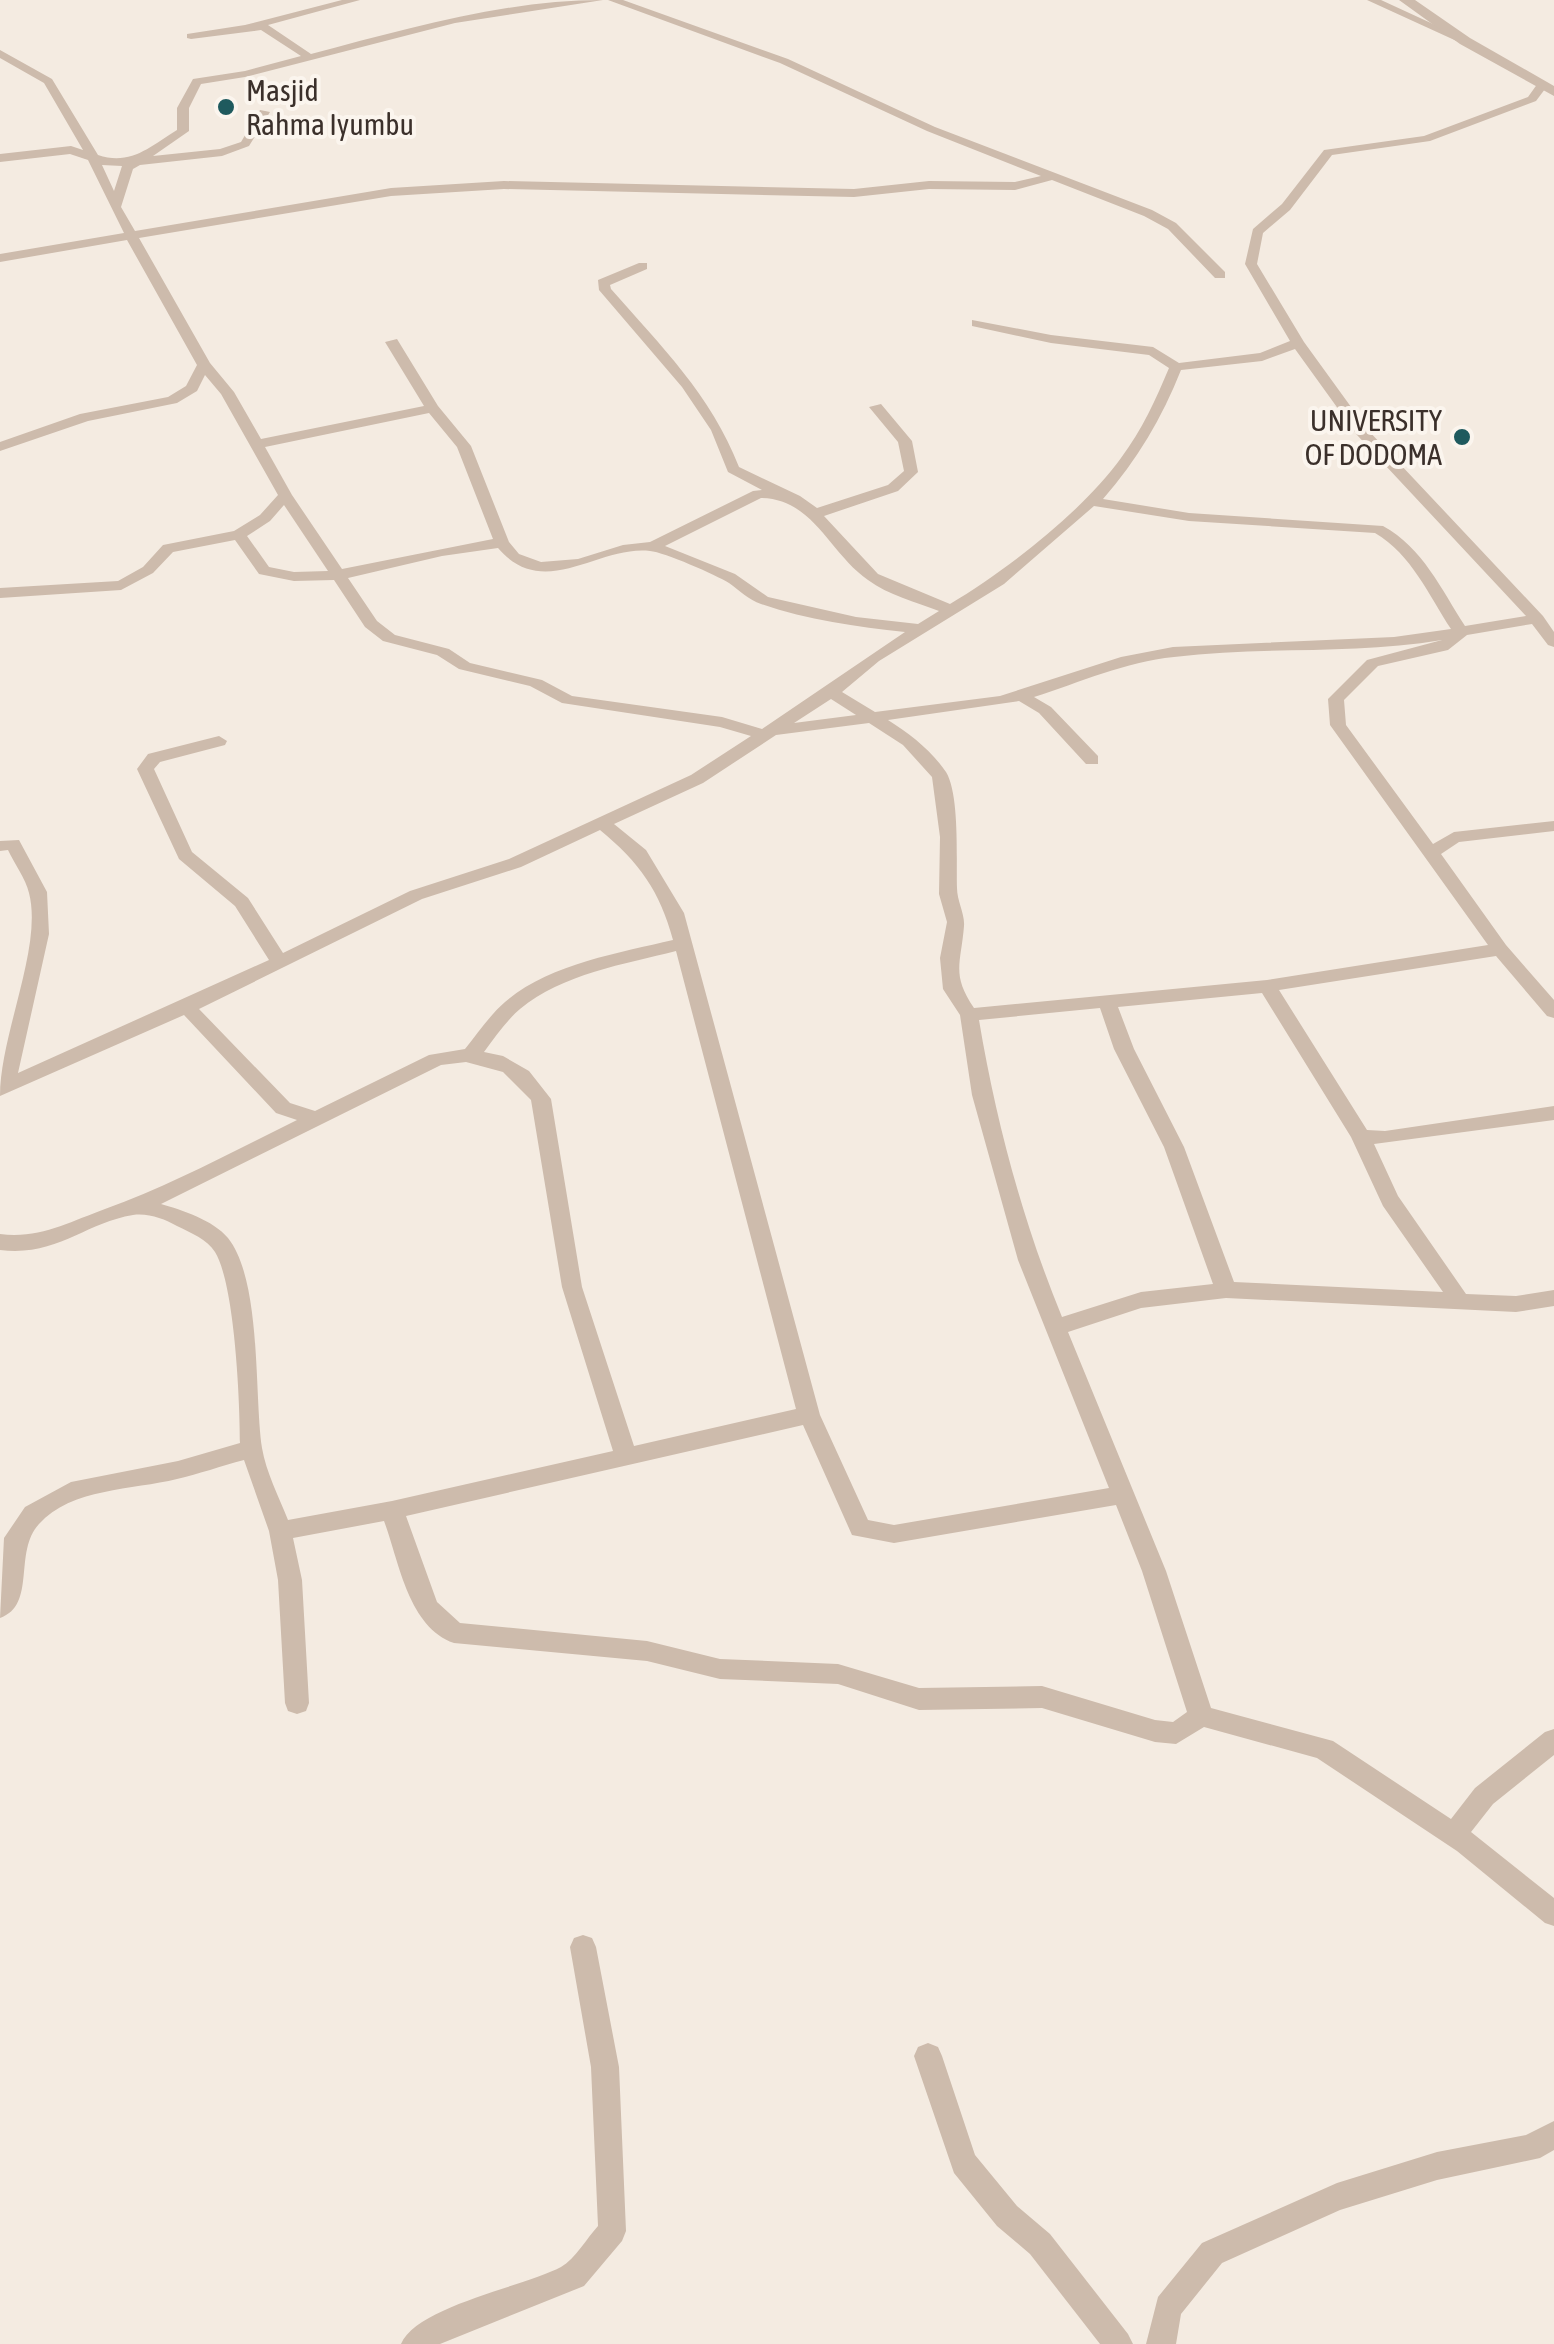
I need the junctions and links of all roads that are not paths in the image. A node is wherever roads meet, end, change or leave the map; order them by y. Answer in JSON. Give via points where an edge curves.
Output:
{"nodes":[{"id":1,"x":355,"y":0,"type":"edge"},
{"id":2,"x":598,"y":0,"type":"edge"},
{"id":3,"x":613,"y":0,"type":"edge"},
{"id":4,"x":1372,"y":0,"type":"edge"},
{"id":5,"x":1406,"y":0,"type":"edge"},
{"id":6,"x":250,"y":26,"type":"junction"},
{"id":7,"x":191,"y":36,"type":"dead end"},
{"id":8,"x":1464,"y":41,"type":"junction"},
{"id":9,"x":0,"y":53,"type":"edge"},
{"id":10,"x":309,"y":56,"type":"junction"},
{"id":11,"x":1548,"y":88,"type":"edge"},
{"id":12,"x":264,"y":112,"type":"dead end"},
{"id":13,"x":0,"y":158,"type":"edge"},
{"id":14,"x":94,"y":159,"type":"junction"},
{"id":15,"x":133,"y":162,"type":"junction"},
{"id":16,"x":1054,"y":176,"type":"junction"},
{"id":17,"x":115,"y":207,"type":"junction"},
{"id":18,"x":134,"y":235,"type":"junction"},
{"id":19,"x":0,"y":258,"type":"edge"},
{"id":20,"x":643,"y":266,"type":"dead end"},
{"id":21,"x":1220,"y":275,"type":"dead end"},
{"id":22,"x":977,"y":322,"type":"dead end"},
{"id":23,"x":392,"y":342,"type":"dead end"},
{"id":24,"x":1298,"y":343,"type":"junction"},
{"id":25,"x":204,"y":365,"type":"junction"},
{"id":26,"x":1176,"y":367,"type":"junction"},
{"id":27,"x":876,"y":407,"type":"dead end"},
{"id":28,"x":432,"y":408,"type":"junction"},
{"id":29,"x":254,"y":445,"type":"junction"},
{"id":30,"x":0,"y":447,"type":"edge"},
{"id":31,"x":777,"y":492,"type":"junction"},
{"id":32,"x":285,"y":496,"type":"junction"},
{"id":33,"x":1091,"y":501,"type":"junction"},
{"id":34,"x":814,"y":514,"type":"junction"},
{"id":35,"x":239,"y":535,"type":"junction"},
{"id":36,"x":502,"y":543,"type":"junction"},
{"id":37,"x":653,"y":546,"type":"junction"},
{"id":38,"x":342,"y":574,"type":"junction"},
{"id":39,"x":0,"y":593,"type":"edge"},
{"id":40,"x":953,"y":610,"type":"junction"},
{"id":41,"x":1538,"y":619,"type":"junction"},
{"id":42,"x":922,"y":629,"type":"junction"},
{"id":43,"x":1461,"y":634,"type":"junction"},
{"id":44,"x":1554,"y":642,"type":"edge"},
{"id":45,"x":831,"y":692,"type":"junction"},
{"id":46,"x":1022,"y":696,"type":"junction"},
{"id":47,"x":874,"y":718,"type":"junction"},
{"id":48,"x":769,"y":733,"type":"junction"},
{"id":49,"x":219,"y":741,"type":"dead end"},
{"id":50,"x":1092,"y":760,"type":"dead end"},
{"id":51,"x":602,"y":823,"type":"junction"},
{"id":52,"x":1554,"y":826,"type":"edge"},
{"id":53,"x":0,"y":846,"type":"edge"},
{"id":54,"x":1430,"y":853,"type":"junction"},
{"id":55,"x":685,"y":943,"type":"junction"},
{"id":56,"x":1500,"y":949,"type":"junction"},
{"id":57,"x":280,"y":963,"type":"junction"},
{"id":58,"x":1267,"y":986,"type":"junction"},
{"id":59,"x":1107,"y":1002,"type":"junction"},
{"id":60,"x":187,"y":1008,"type":"junction"},
{"id":61,"x":1554,"y":1012,"type":"edge"},
{"id":62,"x":969,"y":1014,"type":"junction"},
{"id":63,"x":472,"y":1054,"type":"junction"},
{"id":64,"x":3,"y":1087,"type":"edge"},
{"id":65,"x":1554,"y":1113,"type":"edge"},
{"id":66,"x":314,"y":1118,"type":"junction"},
{"id":67,"x":1362,"y":1136,"type":"junction"},
{"id":68,"x":136,"y":1207,"type":"junction"},
{"id":69,"x":0,"y":1242,"type":"edge"},
{"id":70,"x":1226,"y":1290,"type":"junction"},
{"id":71,"x":1458,"y":1298,"type":"junction"},
{"id":72,"x":1554,"y":1298,"type":"edge"},
{"id":73,"x":1057,"y":1327,"type":"junction"},
{"id":74,"x":808,"y":1415,"type":"junction"},
{"id":75,"x":251,"y":1449,"type":"junction"},
{"id":76,"x":626,"y":1455,"type":"junction"},
{"id":77,"x":1125,"y":1494,"type":"junction"},
{"id":78,"x":392,"y":1510,"type":"junction"},
{"id":79,"x":280,"y":1532,"type":"junction"},
{"id":80,"x":0,"y":1608,"type":"edge"},
{"id":81,"x":297,"y":1702,"type":"dead end"},
{"id":82,"x":1201,"y":1716,"type":"junction"},
{"id":83,"x":1554,"y":1740,"type":"edge"},
{"id":84,"x":1454,"y":1835,"type":"junction"},
{"id":85,"x":1554,"y":1914,"type":"edge"},
{"id":86,"x":583,"y":1947,"type":"dead end"},
{"id":87,"x":928,"y":2056,"type":"dead end"},
{"id":88,"x":1554,"y":2135,"type":"edge"},
{"id":89,"x":416,"y":2344,"type":"edge"},
{"id":90,"x":1118,"y":2344,"type":"edge"},
{"id":91,"x":1161,"y":2344,"type":"edge"}],
"edges":[{"from":1,"to":6,"type":"street"},
{"from":2,"to":10,"type":"street","via":[[455,20]]},
{"from":3,"to":16,"type":"street","via":[[784,61]]},
{"from":4,"to":8,"type":"street"},
{"from":5,"to":8,"type":"street"},
{"from":6,"to":7,"type":"street"},
{"from":6,"to":10,"type":"street","via":[[263,26]]},
{"from":8,"to":11,"type":"street"},
{"from":9,"to":14,"type":"street","via":[[48,81]]},
{"from":10,"to":15,"type":"street","via":[[198,82],[182,108],[183,131]]},
{"from":11,"to":24,"type":"street","via":[[1426,139],[1324,154],[1290,202],[1257,232],[1250,264]]},
{"from":12,"to":15,"type":"street","via":[[236,148]]},
{"from":13,"to":14,"type":"street","via":[[71,150]]},
{"from":14,"to":15,"type":"street"},
{"from":14,"to":17,"type":"street"},
{"from":15,"to":17,"type":"street"},
{"from":16,"to":18,"type":"street","via":[[1015,186],[854,193],[481,186],[318,202]]},
{"from":16,"to":21,"type":"street","via":[[1172,226]]},
{"from":17,"to":18,"type":"street"},
{"from":18,"to":19,"type":"street"},
{"from":18,"to":25,"type":"street"},
{"from":20,"to":31,"type":"street","via":[[610,277],[605,290],[687,384],[718,430],[733,469]]},
{"from":22,"to":26,"type":"street","via":[[1153,351]]},
{"from":23,"to":28,"type":"street"},
{"from":24,"to":26,"type":"street","via":[[1262,357]]},
{"from":24,"to":41,"type":"street","via":[[1362,432]]},
{"from":25,"to":29,"type":"street","via":[[227,392]]},
{"from":25,"to":30,"type":"street","via":[[192,388],[172,400],[85,417]]},
{"from":26,"to":33,"type":"street","via":[[1142,440]]},
{"from":27,"to":34,"type":"street","via":[[905,441],[911,472],[893,488]]},
{"from":28,"to":29,"type":"street"},
{"from":28,"to":36,"type":"street","via":[[464,446]]},
{"from":29,"to":32,"type":"street"},
{"from":31,"to":34,"type":"street","via":[[796,496]]},
{"from":31,"to":37,"type":"street","via":[[758,494]]},
{"from":32,"to":35,"type":"street"},
{"from":32,"to":38,"type":"street"},
{"from":33,"to":40,"type":"street"},
{"from":33,"to":43,"type":"street","via":[[1189,517],[1378,528],[1426,576]]},
{"from":34,"to":40,"type":"street","via":[[874,578]]},
{"from":35,"to":38,"type":"street","via":[[264,572],[295,580]]},
{"from":35,"to":39,"type":"street","via":[[168,548],[121,585]]},
{"from":36,"to":37,"type":"street","via":[[514,557],[539,566]]},
{"from":36,"to":38,"type":"street","via":[[465,544]]},
{"from":37,"to":42,"type":"street","via":[[730,577],[763,600],[858,623]]},
{"from":38,"to":48,"type":"street","via":[[371,624],[389,638],[536,683],[568,700]]},
{"from":40,"to":42,"type":"street"},
{"from":41,"to":43,"type":"street"},
{"from":41,"to":44,"type":"street"},
{"from":42,"to":45,"type":"street"},
{"from":43,"to":46,"type":"street","via":[[1160,654],[1097,666]]},
{"from":43,"to":54,"type":"street","via":[[1442,647],[1373,663],[1336,698],[1338,725]]},
{"from":45,"to":47,"type":"street"},
{"from":45,"to":48,"type":"street"},
{"from":46,"to":47,"type":"street"},
{"from":46,"to":50,"type":"street","via":[[1045,710]]},
{"from":47,"to":48,"type":"street"},
{"from":47,"to":62,"type":"street","via":[[909,741],[940,776],[956,922],[952,989]]},
{"from":48,"to":51,"type":"street","via":[[697,779]]},
{"from":49,"to":57,"type":"street","via":[[154,758],[145,769],[185,856],[242,902]]},
{"from":51,"to":55,"type":"street","via":[[640,854],[663,886]]},
{"from":51,"to":57,"type":"street","via":[[515,863],[416,895]]},
{"from":52,"to":54,"type":"street","via":[[1454,838]]},
{"from":53,"to":64,"type":"street","via":[[13,844],[38,892],[40,934]]},
{"from":54,"to":56,"type":"street"},
{"from":55,"to":63,"type":"street","via":[[618,960],[524,997]]},
{"from":55,"to":74,"type":"street"},
{"from":56,"to":58,"type":"street"},
{"from":56,"to":61,"type":"street"},
{"from":57,"to":60,"type":"street"},
{"from":58,"to":59,"type":"street"},
{"from":58,"to":67,"type":"street"},
{"from":59,"to":62,"type":"street"},
{"from":59,"to":70,"type":"street","via":[[1174,1147]]},
{"from":60,"to":64,"type":"street"},
{"from":60,"to":66,"type":"street","via":[[283,1108]]},
{"from":62,"to":73,"type":"street","via":[[982,1094],[1028,1260]]},
{"from":63,"to":66,"type":"street","via":[[436,1060]]},
{"from":63,"to":76,"type":"street","via":[[532,1082],[541,1099],[572,1287]]},
{"from":65,"to":67,"type":"street"},
{"from":66,"to":68,"type":"street"},
{"from":67,"to":71,"type":"street","via":[[1379,1178]]},
{"from":68,"to":69,"type":"street","via":[[43,1241]]},
{"from":68,"to":75,"type":"street","via":[[167,1213],[225,1247],[252,1398]]},
{"from":70,"to":71,"type":"street"},
{"from":70,"to":73,"type":"street","via":[[1141,1300]]},
{"from":71,"to":72,"type":"street","via":[[1516,1304]]},
{"from":73,"to":77,"type":"street"},
{"from":74,"to":76,"type":"street"},
{"from":74,"to":77,"type":"street","via":[[851,1515],[872,1533]]},
{"from":75,"to":79,"type":"street"},
{"from":75,"to":80,"type":"street","via":[[70,1492],[33,1514],[14,1538],[10,1596]]},
{"from":76,"to":78,"type":"street"},
{"from":77,"to":82,"type":"street"},
{"from":78,"to":79,"type":"street"},
{"from":78,"to":82,"type":"street","via":[[427,1608],[454,1633],[648,1650],[720,1669],[838,1674],[919,1699],[1042,1697],[1155,1731],[1176,1733]]},
{"from":79,"to":81,"type":"street","via":[[290,1580]]},
{"from":82,"to":84,"type":"street","via":[[1324,1749]]},
{"from":83,"to":84,"type":"street","via":[[1484,1796]]},
{"from":84,"to":85,"type":"street"},
{"from":86,"to":89,"type":"street","via":[[605,2066],[612,2231],[574,2276],[451,2323]]},
{"from":87,"to":90,"type":"street","via":[[964,2163],[1040,2244]]},
{"from":88,"to":91,"type":"street","via":[[1530,2148],[1437,2166],[1338,2197],[1212,2253],[1168,2307]]}]}
